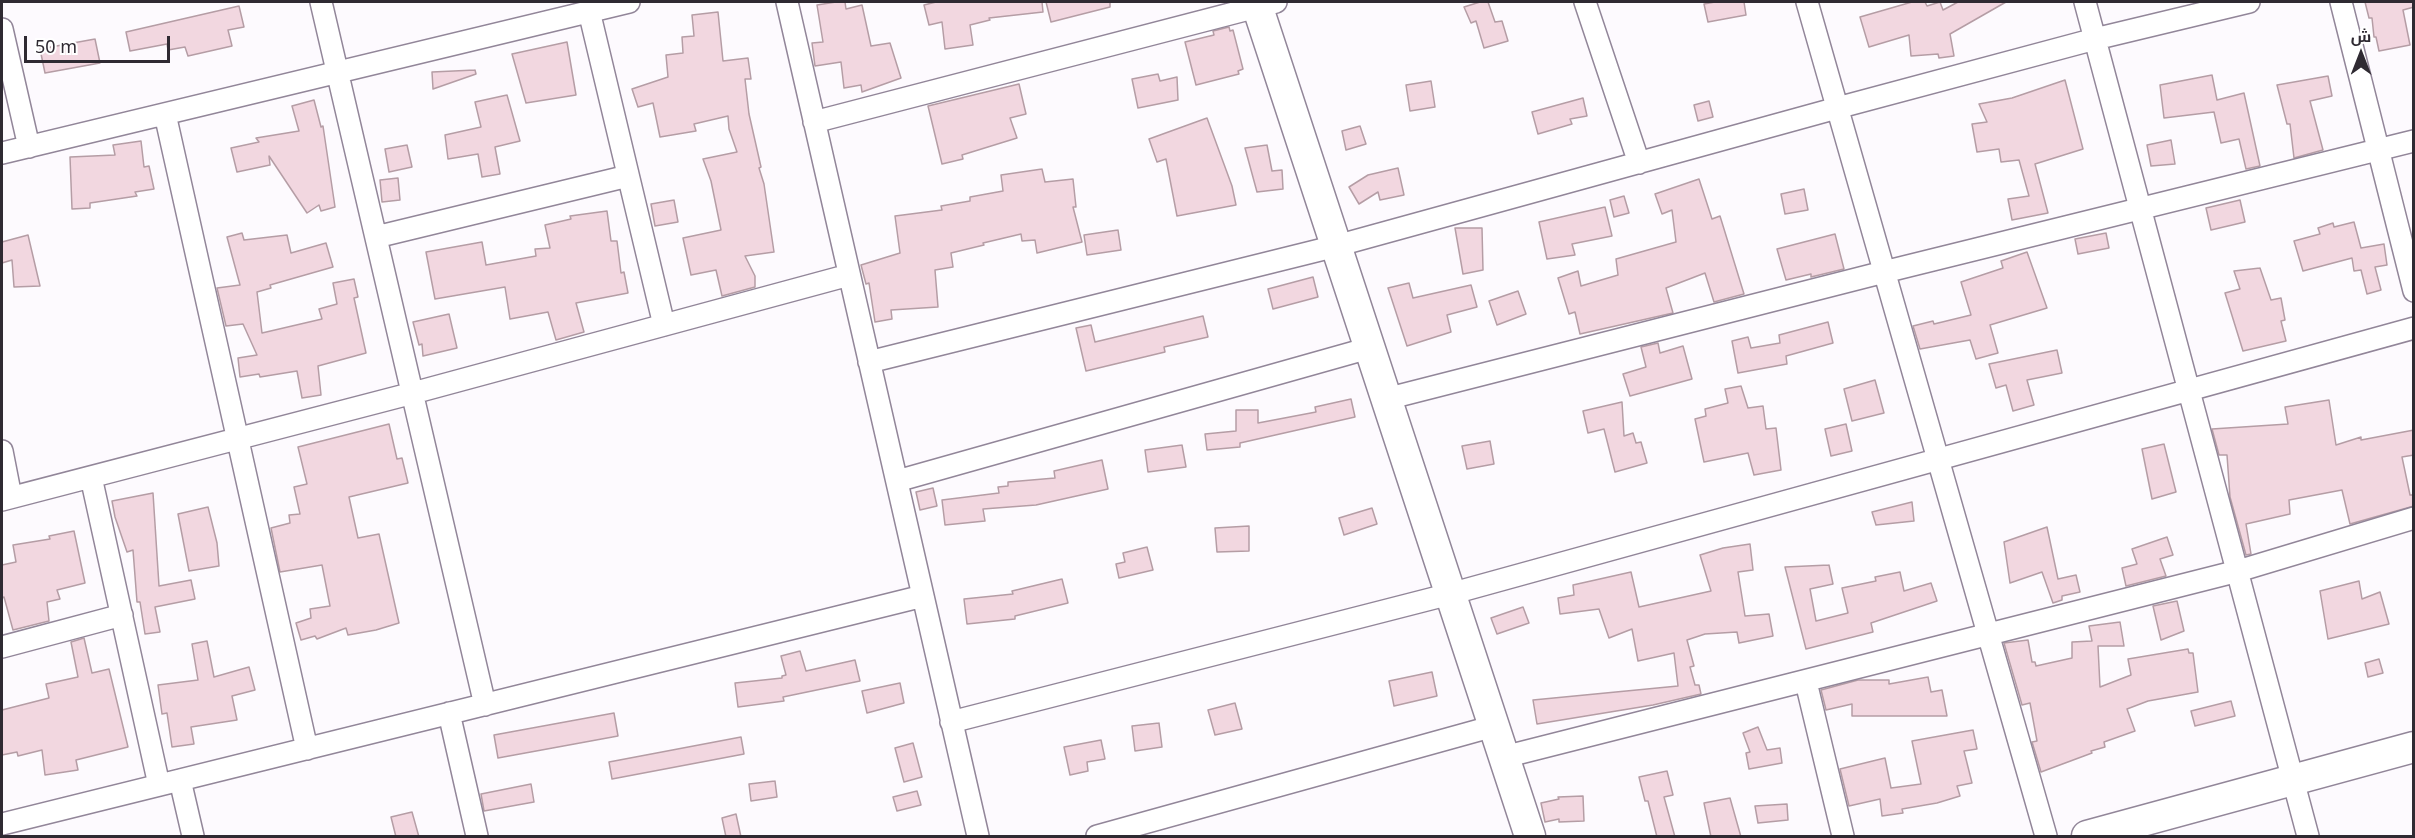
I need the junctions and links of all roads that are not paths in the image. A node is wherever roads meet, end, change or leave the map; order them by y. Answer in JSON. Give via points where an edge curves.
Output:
{"nodes":[{"id":1,"x":321,"y":2,"type":"edge"},
{"id":2,"x":629,"y":2,"type":"edge"},
{"id":3,"x":787,"y":2,"type":"edge"},
{"id":4,"x":1585,"y":2,"type":"edge"},
{"id":5,"x":1807,"y":2,"type":"edge"},
{"id":6,"x":2085,"y":2,"type":"edge"},
{"id":7,"x":2249,"y":2,"type":"edge"},
{"id":8,"x":2341,"y":2,"type":"edge"},
{"id":9,"x":1263,"y":3,"type":"edge"},
{"id":10,"x":589,"y":11,"type":"junction"},
{"id":11,"x":2,"y":29,"type":"edge"},
{"id":12,"x":2095,"y":39,"type":"junction"},
{"id":13,"x":338,"y":72,"type":"junction"},
{"id":14,"x":1837,"y":108,"type":"junction"},
{"id":15,"x":165,"y":114,"type":"junction"},
{"id":16,"x":814,"y":122,"type":"junction"},
{"id":17,"x":2414,"y":141,"type":"edge"},
{"id":18,"x":29,"y":147,"type":"junction"},
{"id":19,"x":2378,"y":150,"type":"junction"},
{"id":20,"x":2,"y":153,"type":"edge"},
{"id":21,"x":1639,"y":163,"type":"junction"},
{"id":22,"x":628,"y":176,"type":"junction"},
{"id":23,"x":2141,"y":210,"type":"junction"},
{"id":24,"x":376,"y":237,"type":"junction"},
{"id":25,"x":1336,"y":246,"type":"junction"},
{"id":26,"x":1884,"y":272,"type":"junction"},
{"id":27,"x":849,"y":275,"type":"junction"},
{"id":28,"x":2414,"y":291,"type":"edge"},
{"id":29,"x":664,"y":325,"type":"junction"},
{"id":30,"x":2414,"y":328,"type":"edge"},
{"id":31,"x":1370,"y":348,"type":"junction"},
{"id":32,"x":869,"y":362,"type":"junction"},
{"id":33,"x":2189,"y":390,"type":"junction"},
{"id":34,"x":413,"y":393,"type":"junction"},
{"id":35,"x":1386,"y":399,"type":"junction"},
{"id":36,"x":237,"y":439,"type":"junction"},
{"id":37,"x":2,"y":451,"type":"edge"},
{"id":38,"x":1938,"y":460,"type":"junction"},
{"id":39,"x":91,"y":477,"type":"junction"},
{"id":40,"x":897,"y":481,"type":"junction"},
{"id":41,"x":6,"y":499,"type":"edge"},
{"id":42,"x":2414,"y":518,"type":"edge"},
{"id":43,"x":2238,"y":571,"type":"junction"},
{"id":44,"x":1450,"y":594,"type":"junction"},
{"id":45,"x":923,"y":596,"type":"junction"},
{"id":46,"x":122,"y":615,"type":"junction"},
{"id":47,"x":1988,"y":636,"type":"junction"},
{"id":48,"x":2,"y":647,"type":"edge"},
{"id":49,"x":1806,"y":681,"type":"junction"},
{"id":50,"x":485,"y":705,"type":"junction"},
{"id":51,"x":449,"y":713,"type":"junction"},
{"id":52,"x":951,"y":722,"type":"junction"},
{"id":53,"x":1494,"y":726,"type":"junction"},
{"id":54,"x":2414,"y":747,"type":"edge"},
{"id":55,"x":307,"y":749,"type":"junction"},
{"id":56,"x":1504,"y":757,"type":"junction"},
{"id":57,"x":2294,"y":779,"type":"junction"},
{"id":58,"x":180,"y":780,"type":"junction"},
{"id":59,"x":159,"y":785,"type":"junction"},
{"id":60,"x":2,"y":824,"type":"edge"},
{"id":61,"x":976,"y":836,"type":"edge"},
{"id":62,"x":193,"y":837,"type":"edge"},
{"id":63,"x":477,"y":837,"type":"edge"},
{"id":64,"x":1097,"y":837,"type":"edge"},
{"id":65,"x":1530,"y":837,"type":"edge"},
{"id":66,"x":1843,"y":837,"type":"edge"},
{"id":67,"x":2046,"y":837,"type":"edge"},
{"id":68,"x":2086,"y":837,"type":"edge"},
{"id":69,"x":2308,"y":837,"type":"edge"}],
"edges":[{"from":1,"to":13,"type":"street"},
{"from":2,"to":10,"type":"street"},
{"from":3,"to":16,"type":"street"},
{"from":4,"to":21,"type":"street"},
{"from":5,"to":14,"type":"street"},
{"from":6,"to":12,"type":"street"},
{"from":7,"to":12,"type":"street"},
{"from":8,"to":19,"type":"street"},
{"from":9,"to":16,"type":"street"},
{"from":9,"to":25,"type":"main road"},
{"from":10,"to":13,"type":"street"},
{"from":10,"to":22,"type":"street"},
{"from":11,"to":18,"type":"street"},
{"from":12,"to":14,"type":"street"},
{"from":12,"to":23,"type":"street"},
{"from":13,"to":15,"type":"street"},
{"from":13,"to":24,"type":"street"},
{"from":14,"to":21,"type":"street"},
{"from":14,"to":26,"type":"street"},
{"from":15,"to":18,"type":"street"},
{"from":15,"to":36,"type":"street"},
{"from":16,"to":27,"type":"street"},
{"from":17,"to":19,"type":"street"},
{"from":18,"to":20,"type":"street"},
{"from":19,"to":23,"type":"street"},
{"from":19,"to":28,"type":"street"},
{"from":21,"to":25,"type":"street"},
{"from":22,"to":24,"type":"street"},
{"from":22,"to":29,"type":"street"},
{"from":23,"to":26,"type":"street"},
{"from":23,"to":33,"type":"street"},
{"from":24,"to":34,"type":"street"},
{"from":25,"to":31,"type":"main road"},
{"from":25,"to":32,"type":"street"},
{"from":26,"to":35,"type":"street"},
{"from":26,"to":38,"type":"street"},
{"from":27,"to":29,"type":"street"},
{"from":27,"to":32,"type":"street"},
{"from":29,"to":34,"type":"street"},
{"from":30,"to":33,"type":"street"},
{"from":31,"to":35,"type":"main road"},
{"from":31,"to":40,"type":"street"},
{"from":32,"to":40,"type":"street"},
{"from":33,"to":38,"type":"street"},
{"from":33,"to":43,"type":"street"},
{"from":34,"to":36,"type":"street"},
{"from":34,"to":50,"type":"street"},
{"from":35,"to":44,"type":"main road"},
{"from":36,"to":39,"type":"street"},
{"from":36,"to":55,"type":"street"},
{"from":37,"to":41,"type":"street"},
{"from":38,"to":44,"type":"street"},
{"from":38,"to":47,"type":"street"},
{"from":39,"to":41,"type":"street"},
{"from":39,"to":46,"type":"street"},
{"from":40,"to":45,"type":"street"},
{"from":42,"to":43,"type":"street"},
{"from":43,"to":47,"type":"street"},
{"from":43,"to":57,"type":"street"},
{"from":44,"to":52,"type":"street"},
{"from":44,"to":53,"type":"main road"},
{"from":45,"to":50,"type":"street"},
{"from":45,"to":52,"type":"street"},
{"from":46,"to":48,"type":"street"},
{"from":46,"to":59,"type":"street"},
{"from":47,"to":49,"type":"street"},
{"from":47,"to":67,"type":"street"},
{"from":49,"to":56,"type":"street"},
{"from":49,"to":66,"type":"street"},
{"from":50,"to":51,"type":"street"},
{"from":51,"to":55,"type":"street"},
{"from":51,"to":63,"type":"street"},
{"from":52,"to":61,"type":"street"},
{"from":53,"to":56,"type":"main road"},
{"from":53,"to":64,"type":"street"},
{"from":54,"to":57,"type":"main road"},
{"from":55,"to":58,"type":"street"},
{"from":56,"to":65,"type":"main road"},
{"from":57,"to":68,"type":"main road"},
{"from":57,"to":69,"type":"street"},
{"from":58,"to":59,"type":"street"},
{"from":58,"to":62,"type":"street"},
{"from":59,"to":60,"type":"street"}]}
